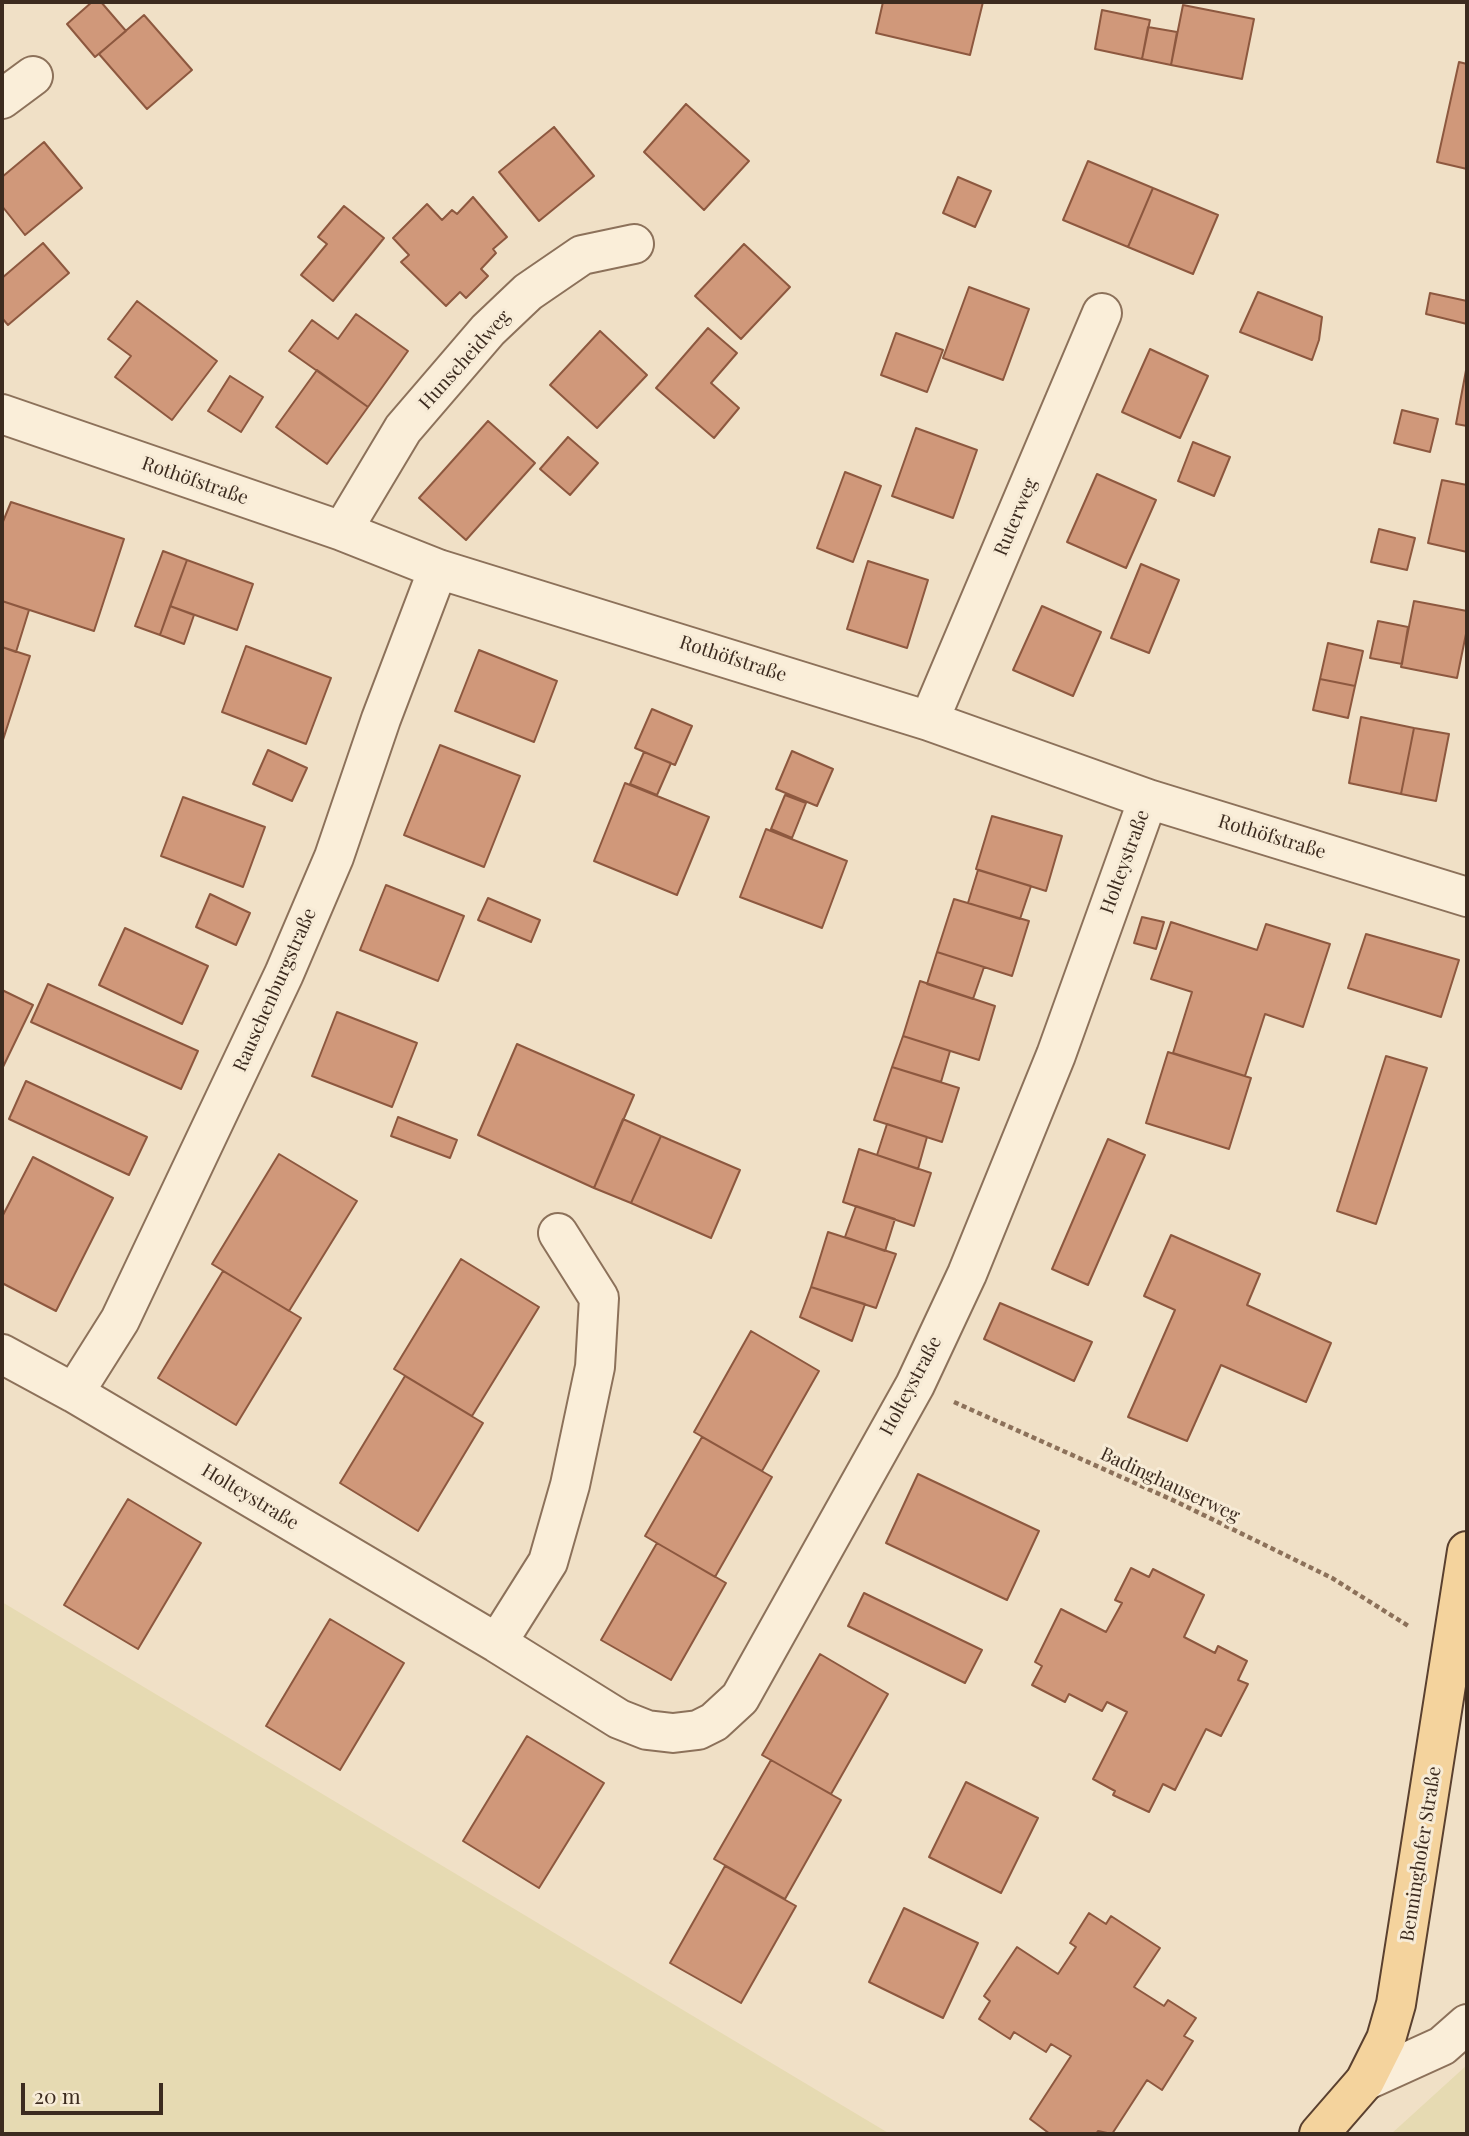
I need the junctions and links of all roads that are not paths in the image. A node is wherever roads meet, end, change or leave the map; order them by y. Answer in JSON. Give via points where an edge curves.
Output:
{"nodes":[{"id":1,"x":33,"y":76,"type":"dead end"},
{"id":2,"x":2,"y":99,"type":"edge"},
{"id":3,"x":634,"y":244,"type":"dead end"},
{"id":4,"x":1102,"y":313,"type":"dead end"},
{"id":5,"x":2,"y":414,"type":"edge"},
{"id":6,"x":342,"y":531,"type":"junction"},
{"id":7,"x":438,"y":569,"type":"junction"},
{"id":8,"x":929,"y":721,"type":"junction"},
{"id":9,"x":1148,"y":799,"type":"junction"},
{"id":10,"x":1467,"y":897,"type":"edge"},
{"id":11,"x":558,"y":1233,"type":"dead end"},
{"id":12,"x":2,"y":1354,"type":"edge"},
{"id":13,"x":74,"y":1393,"type":"junction"},
{"id":14,"x":1467,"y":1551,"type":"edge"},
{"id":15,"x":497,"y":1643,"type":"junction"},
{"id":16,"x":1467,"y":2024,"type":"edge"},
{"id":17,"x":1365,"y":2081,"type":"junction"},
{"id":18,"x":1319,"y":2134,"type":"edge"}],
"edges":[{"from":1,"to":2,"type":"street"},
{"from":3,"to":6,"type":"street","name":"Hunscheidweg","via":[[582,255],[528,292],[488,330],[403,429]]},
{"from":4,"to":8,"type":"street","name":"Ruterweg"},
{"from":5,"to":6,"type":"street","name":"Rothöfstraße"},
{"from":6,"to":7,"type":"street","name":"Rothöfstraße"},
{"from":7,"to":8,"type":"street","name":"Rothöfstraße"},
{"from":7,"to":13,"type":"street","name":"Rauschenburgstraße","via":[[334,857],[284,974],[120,1320]]},
{"from":8,"to":9,"type":"street","name":"Rothöfstraße"},
{"from":9,"to":10,"type":"street","name":"Rothöfstraße"},
{"from":9,"to":15,"type":"street","name":"Holteystraße","via":[[1056,1055],[967,1274],[915,1385],[740,1698],[698,1730],[647,1730],[619,1719]]},
{"from":11,"to":15,"type":"street","via":[[599,1298],[595,1367],[548,1562]]},
{"from":12,"to":13,"type":"street","name":"Holteystraße"},
{"from":13,"to":15,"type":"street","name":"Holteystraße"},
{"from":14,"to":17,"type":"main road","name":"Benninghofer Straße","via":[[1406,1960],[1386,2039]]},
{"from":16,"to":17,"type":"street","via":[[1441,2046]]},
{"from":17,"to":18,"type":"main road","name":"Benninghofer Straße"}]}
